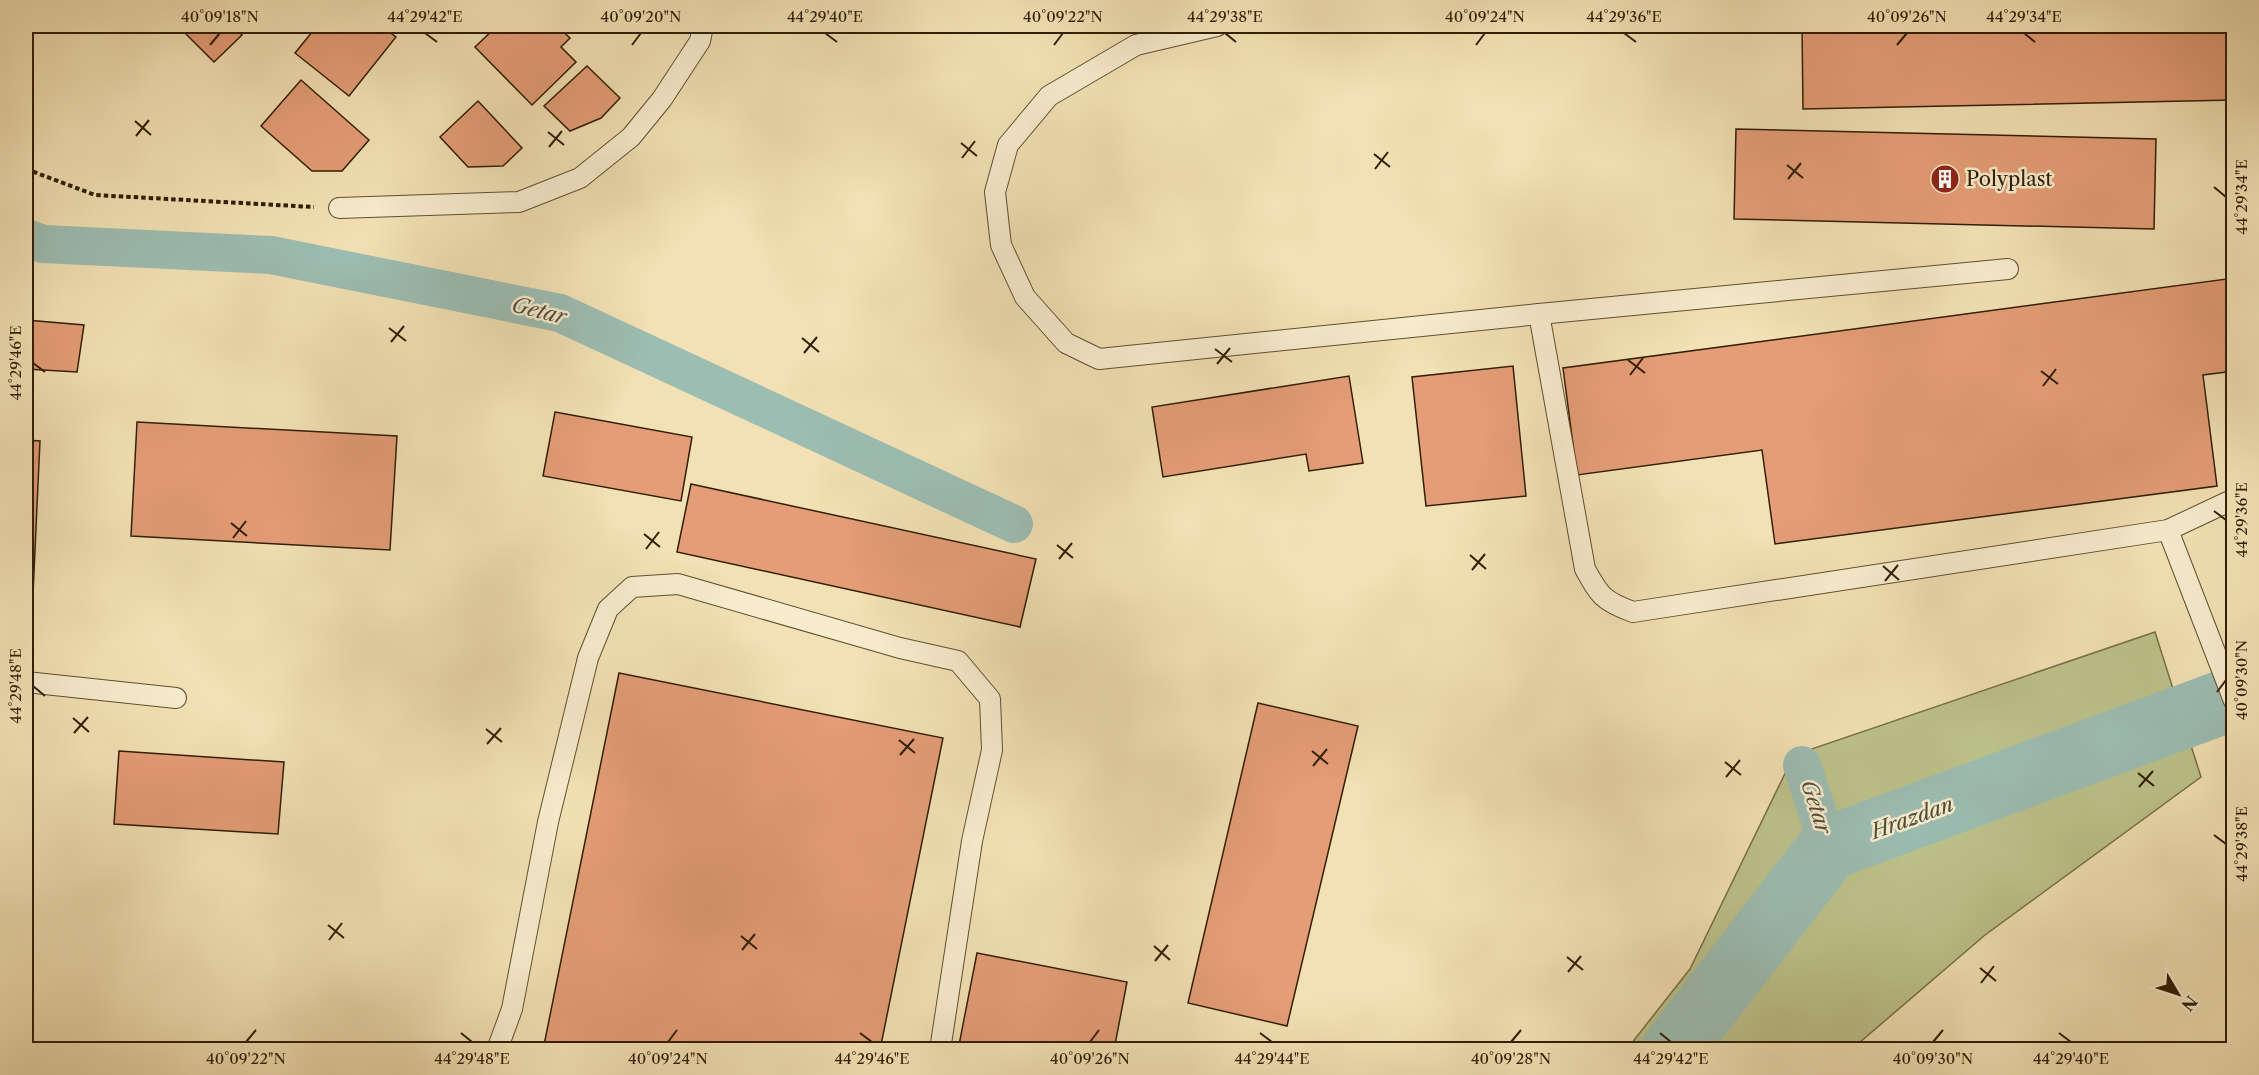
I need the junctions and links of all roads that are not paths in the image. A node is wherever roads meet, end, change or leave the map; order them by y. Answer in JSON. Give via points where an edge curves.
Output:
{"nodes":[{"id":1,"x":703,"y":26,"type":"edge"},
{"id":2,"x":1216,"y":26,"type":"edge"},
{"id":3,"x":339,"y":208,"type":"road end"},
{"id":4,"x":2008,"y":269,"type":"dead end"},
{"id":5,"x":1539,"y":314,"type":"junction"},
{"id":6,"x":2234,"y":499,"type":"edge"},
{"id":7,"x":2168,"y":530,"type":"junction"},
{"id":8,"x":26,"y":682,"type":"edge"},
{"id":9,"x":176,"y":698,"type":"dead end"},
{"id":10,"x":2234,"y":701,"type":"edge"},
{"id":11,"x":497,"y":1050,"type":"edge"},
{"id":12,"x":940,"y":1050,"type":"edge"}],
"edges":[{"from":1,"to":3,"type":"lane","via":[[700,41],[662,99],[631,136],[580,178],[519,202]]},
{"from":2,"to":5,"type":"lane","via":[[1136,45],[1050,96],[1008,145],[995,192],[1001,245],[1025,297],[1066,343],[1099,359]]},
{"from":4,"to":5,"type":"lane"},
{"from":5,"to":7,"type":"lane","via":[[1585,569],[1610,603],[1633,612]]},
{"from":6,"to":7,"type":"lane"},
{"from":7,"to":10,"type":"lane"},
{"from":8,"to":9,"type":"lane"},
{"from":11,"to":12,"type":"lane","via":[[512,1009],[548,822],[588,658],[608,609],[632,587],[678,584],[958,661],[990,699],[992,750],[972,841]]}]}
